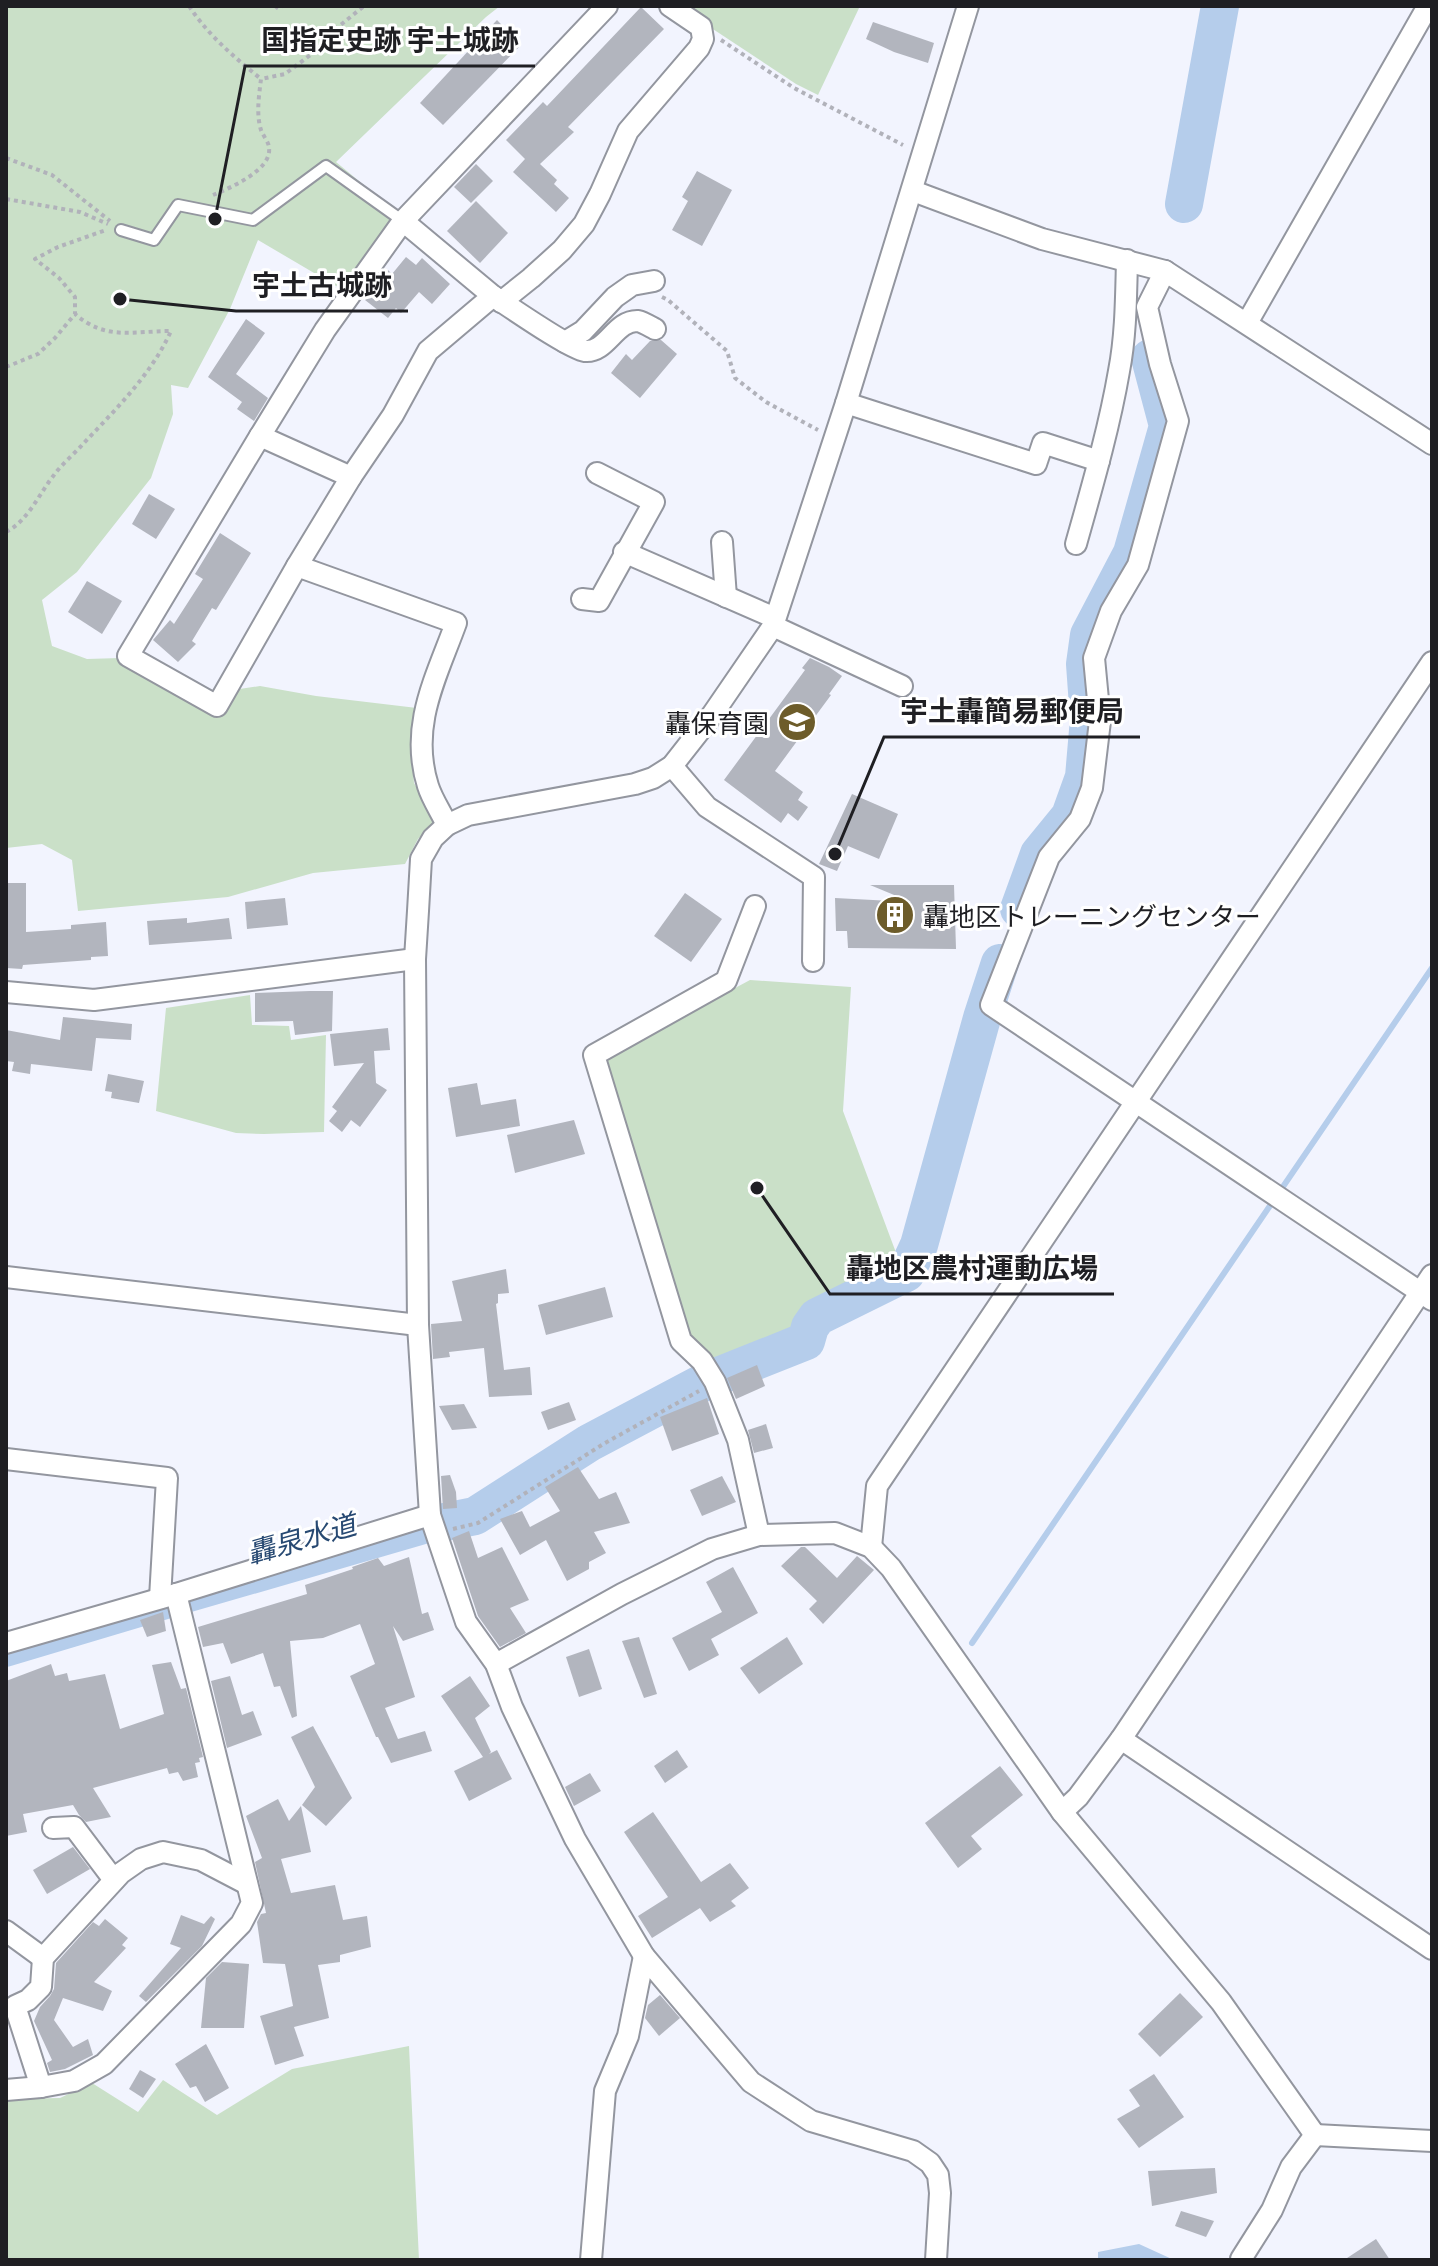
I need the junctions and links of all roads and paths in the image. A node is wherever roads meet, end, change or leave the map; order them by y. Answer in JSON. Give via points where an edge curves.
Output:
{"nodes":[{"id":1,"x":189,"y":6,"type":"edge"},
{"id":2,"x":275,"y":6,"type":"edge"},
{"id":3,"x":282,"y":6,"type":"edge"},
{"id":4,"x":364,"y":6,"type":"edge"},
{"id":5,"x":607,"y":6,"type":"edge"},
{"id":6,"x":670,"y":6,"type":"edge"},
{"id":7,"x":968,"y":6,"type":"edge"},
{"id":8,"x":1428,"y":6,"type":"edge"},
{"id":9,"x":701,"y":27,"type":"junction"},
{"id":10,"x":261,"y":79,"type":"junction"},
{"id":11,"x":923,"y":156,"type":"junction"},
{"id":12,"x":6,"y":158,"type":"edge"},
{"id":13,"x":913,"y":191,"type":"junction"},
{"id":14,"x":211,"y":196,"type":"dead end"},
{"id":15,"x":6,"y":199,"type":"edge"},
{"id":16,"x":403,"y":221,"type":"junction"},
{"id":17,"x":121,"y":230,"type":"junction"},
{"id":18,"x":1127,"y":260,"type":"junction"},
{"id":19,"x":1165,"y":271,"type":"junction"},
{"id":20,"x":654,"y":281,"type":"dead end"},
{"id":21,"x":632,"y":285,"type":"junction"},
{"id":22,"x":497,"y":299,"type":"junction"},
{"id":23,"x":75,"y":314,"type":"junction"},
{"id":24,"x":1247,"y":323,"type":"junction"},
{"id":25,"x":655,"y":329,"type":"dead end"},
{"id":26,"x":565,"y":342,"type":"junction"},
{"id":27,"x":6,"y":367,"type":"edge"},
{"id":28,"x":846,"y":403,"type":"junction"},
{"id":29,"x":260,"y":436,"type":"junction"},
{"id":30,"x":835,"y":438,"type":"junction"},
{"id":31,"x":1432,"y":444,"type":"edge"},
{"id":32,"x":1099,"y":461,"type":"junction"},
{"id":33,"x":597,"y":473,"type":"dead end"},
{"id":34,"x":351,"y":477,"type":"junction"},
{"id":35,"x":6,"y":532,"type":"edge"},
{"id":36,"x":722,"y":542,"type":"dead end"},
{"id":37,"x":1076,"y":544,"type":"dead end"},
{"id":38,"x":624,"y":552,"type":"junction"},
{"id":39,"x":297,"y":566,"type":"junction"},
{"id":40,"x":726,"y":597,"type":"junction"},
{"id":41,"x":582,"y":599,"type":"dead end"},
{"id":42,"x":774,"y":622,"type":"junction"},
{"id":43,"x":1432,"y":662,"type":"edge"},
{"id":44,"x":902,"y":686,"type":"dead end"},
{"id":45,"x":672,"y":766,"type":"junction"},
{"id":46,"x":447,"y":825,"type":"junction"},
{"id":47,"x":755,"y":906,"type":"dead end"},
{"id":48,"x":415,"y":959,"type":"junction"},
{"id":49,"x":813,"y":961,"type":"dead end"},
{"id":50,"x":6,"y":992,"type":"edge"},
{"id":51,"x":1136,"y":1103,"type":"junction"},
{"id":52,"x":6,"y":1277,"type":"edge"},
{"id":53,"x":1428,"y":1289,"type":"edge"},
{"id":54,"x":418,"y":1325,"type":"junction"},
{"id":55,"x":715,"y":1382,"type":"junction"},
{"id":56,"x":6,"y":1459,"type":"edge"},
{"id":57,"x":432,"y":1524,"type":"junction"},
{"id":58,"x":759,"y":1535,"type":"junction"},
{"id":59,"x":871,"y":1547,"type":"junction"},
{"id":60,"x":168,"y":1596,"type":"junction"},
{"id":61,"x":6,"y":1643,"type":"edge"},
{"id":62,"x":496,"y":1664,"type":"junction"},
{"id":63,"x":1121,"y":1739,"type":"junction"},
{"id":64,"x":1062,"y":1812,"type":"junction"},
{"id":65,"x":53,"y":1828,"type":"dead end"},
{"id":66,"x":114,"y":1880,"type":"junction"},
{"id":67,"x":247,"y":1884,"type":"junction"},
{"id":68,"x":6,"y":1931,"type":"edge"},
{"id":69,"x":1432,"y":1949,"type":"edge"},
{"id":70,"x":644,"y":1956,"type":"junction"},
{"id":71,"x":43,"y":1958,"type":"junction"},
{"id":72,"x":41,"y":2087,"type":"junction"},
{"id":73,"x":6,"y":2090,"type":"edge"},
{"id":74,"x":1315,"y":2135,"type":"junction"},
{"id":75,"x":1432,"y":2141,"type":"edge"},
{"id":76,"x":1241,"y":2259,"type":"edge"},
{"id":77,"x":591,"y":2260,"type":"edge"},
{"id":78,"x":936,"y":2260,"type":"edge"}],
"edges":[{"from":1,"to":10,"type":"path","via":[[226,50]]},
{"from":2,"to":3,"type":"path"},
{"from":4,"to":10,"type":"path","via":[[285,74]]},
{"from":5,"to":16,"type":"street"},
{"from":6,"to":9,"type":"street"},
{"from":7,"to":11,"type":"street"},
{"from":8,"to":24,"type":"street"},
{"from":9,"to":11,"type":"path","via":[[794,88]]},
{"from":9,"to":22,"type":"street","via":[[699,48],[628,131],[584,224],[531,278]]},
{"from":10,"to":14,"type":"path","via":[[258,110],[270,146],[268,158],[236,186]]},
{"from":11,"to":13,"type":"street"},
{"from":12,"to":17,"type":"path","via":[[52,175]]},
{"from":13,"to":18,"type":"street","via":[[1042,239]]},
{"from":13,"to":28,"type":"street"},
{"from":15,"to":17,"type":"path","via":[[80,212]]},
{"from":16,"to":17,"type":"lane","via":[[326,166],[253,220],[178,205],[154,240]]},
{"from":16,"to":22,"type":"street"},
{"from":16,"to":29,"type":"street","via":[[325,330]]},
{"from":17,"to":23,"type":"path","via":[[89,235],[35,259],[75,297]]},
{"from":18,"to":19,"type":"street"},
{"from":18,"to":32,"type":"street","via":[[1120,370]]},
{"from":19,"to":24,"type":"street"},
{"from":19,"to":51,"type":"street","via":[[1147,307],[1178,421],[1138,565],[1111,611],[1094,658],[1100,721],[1092,788],[1080,819],[1049,857],[991,1005]]},
{"from":20,"to":21,"type":"street"},
{"from":21,"to":26,"type":"street"},
{"from":21,"to":30,"type":"path","via":[[668,300],[727,351],[735,378],[745,386]]},
{"from":22,"to":26,"type":"street"},
{"from":22,"to":34,"type":"street","via":[[428,351]]},
{"from":23,"to":27,"type":"path","via":[[38,354]]},
{"from":23,"to":35,"type":"path","via":[[89,326],[113,333],[171,331],[141,381]]},
{"from":24,"to":31,"type":"street"},
{"from":25,"to":26,"type":"street","via":[[639,321],[623,325],[597,349],[584,351]]},
{"from":28,"to":30,"type":"street"},
{"from":28,"to":32,"type":"street","via":[[1036,464],[1043,443]]},
{"from":29,"to":34,"type":"street"},
{"from":29,"to":39,"type":"street","via":[[128,656],[217,706]]},
{"from":30,"to":42,"type":"street"},
{"from":32,"to":37,"type":"street"},
{"from":33,"to":38,"type":"street","via":[[654,502]]},
{"from":34,"to":39,"type":"street"},
{"from":36,"to":40,"type":"street"},
{"from":38,"to":40,"type":"street"},
{"from":38,"to":41,"type":"street","via":[[599,601]]},
{"from":39,"to":46,"type":"street","via":[[456,623],[423,711],[420,752],[428,787]]},
{"from":40,"to":42,"type":"street"},
{"from":42,"to":44,"type":"street"},
{"from":42,"to":45,"type":"street"},
{"from":43,"to":51,"type":"street"},
{"from":45,"to":46,"type":"street","via":[[635,784],[468,815]]},
{"from":45,"to":49,"type":"street","via":[[707,807],[814,877]]},
{"from":46,"to":48,"type":"street","via":[[421,859]]},
{"from":47,"to":55,"type":"street","via":[[726,981],[594,1055],[681,1341]]},
{"from":48,"to":50,"type":"street","via":[[94,1000]]},
{"from":48,"to":54,"type":"street"},
{"from":51,"to":53,"type":"street"},
{"from":51,"to":59,"type":"street","via":[[877,1486]]},
{"from":52,"to":54,"type":"street"},
{"from":53,"to":63,"type":"street"},
{"from":54,"to":57,"type":"street"},
{"from":55,"to":57,"type":"path","via":[[478,1523]]},
{"from":55,"to":58,"type":"street","via":[[738,1440]]},
{"from":56,"to":60,"type":"street","via":[[167,1478]]},
{"from":57,"to":60,"type":"street"},
{"from":57,"to":62,"type":"street","via":[[466,1622]]},
{"from":58,"to":59,"type":"street","via":[[835,1533]]},
{"from":58,"to":62,"type":"street","via":[[712,1549],[634,1587]]},
{"from":59,"to":64,"type":"street"},
{"from":60,"to":61,"type":"street"},
{"from":60,"to":67,"type":"street"},
{"from":62,"to":70,"type":"street","via":[[575,1839]]},
{"from":63,"to":64,"type":"street"},
{"from":63,"to":69,"type":"street"},
{"from":64,"to":74,"type":"street","via":[[1221,2002]]},
{"from":65,"to":66,"type":"street","via":[[74,1827]]},
{"from":66,"to":67,"type":"street","via":[[141,1859],[163,1852],[201,1860]]},
{"from":66,"to":71,"type":"street"},
{"from":67,"to":72,"type":"street","via":[[252,1903],[241,1924],[104,2064],[74,2081]]},
{"from":68,"to":71,"type":"street"},
{"from":70,"to":77,"type":"street","via":[[628,2036],[605,2091]]},
{"from":70,"to":78,"type":"street","via":[[751,2082],[811,2121],[913,2151],[930,2163],[940,2193]]},
{"from":71,"to":72,"type":"street","via":[[41,1987],[15,2006]]},
{"from":72,"to":73,"type":"street"},
{"from":74,"to":75,"type":"street"},
{"from":74,"to":76,"type":"street","via":[[1291,2167]]}]}
